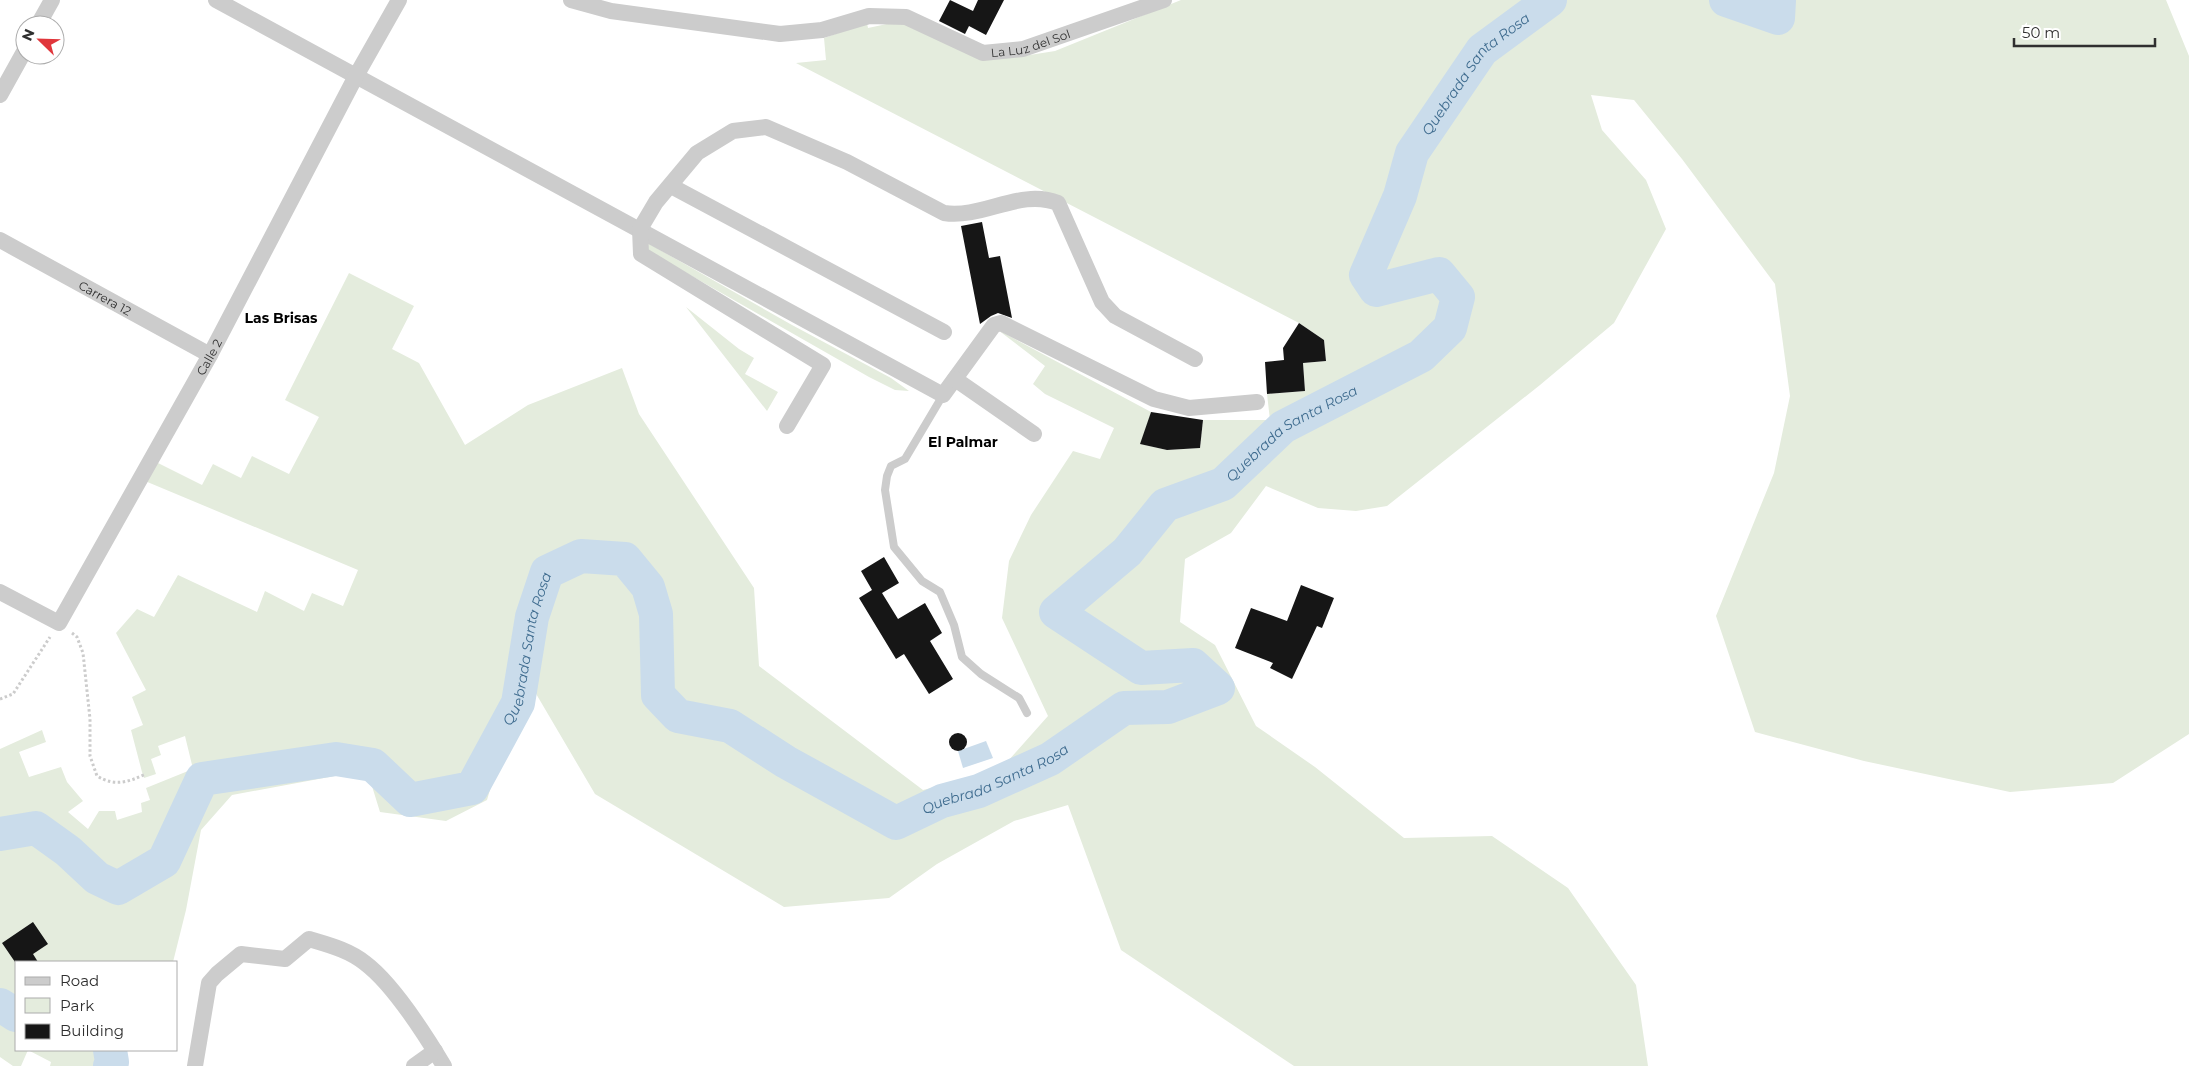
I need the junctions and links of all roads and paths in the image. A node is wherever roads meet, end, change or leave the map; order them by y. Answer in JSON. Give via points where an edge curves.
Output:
{"nodes":[{"id":1,"x":52,"y":0,"type":"edge"},
{"id":2,"x":216,"y":0,"type":"edge"},
{"id":3,"x":399,"y":0,"type":"edge"},
{"id":4,"x":571,"y":0,"type":"edge"},
{"id":5,"x":1164,"y":0,"type":"edge"},
{"id":6,"x":44,"y":15,"type":"edge"},
{"id":7,"x":17,"y":65,"type":"edge"},
{"id":8,"x":356,"y":76,"type":"junction"},
{"id":9,"x":0,"y":96,"type":"edge"},
{"id":10,"x":671,"y":186,"type":"junction"},
{"id":11,"x":640,"y":229,"type":"junction"},
{"id":12,"x":0,"y":240,"type":"edge"},
{"id":13,"x":944,"y":332,"type":"dead end"},
{"id":14,"x":210,"y":355,"type":"junction"},
{"id":15,"x":1195,"y":359,"type":"dead end"},
{"id":16,"x":955,"y":379,"type":"junction"},
{"id":17,"x":943,"y":395,"type":"junction"},
{"id":18,"x":1257,"y":402,"type":"dead end"},
{"id":19,"x":787,"y":426,"type":"dead end"},
{"id":20,"x":1034,"y":434,"type":"dead end"},
{"id":21,"x":0,"y":592,"type":"edge"},
{"id":22,"x":59,"y":622,"type":"junction"},
{"id":23,"x":0,"y":699,"type":"edge"},
{"id":24,"x":1027,"y":713,"type":"dead end"},
{"id":25,"x":146,"y":774,"type":"dead end"},
{"id":26,"x":435,"y":1051,"type":"junction"},
{"id":27,"x":194,"y":1066,"type":"edge"},
{"id":28,"x":414,"y":1066,"type":"edge"},
{"id":29,"x":444,"y":1066,"type":"edge"}],
"edges":[{"from":1,"to":6,"type":"street"},
{"from":2,"to":8,"type":"street"},
{"from":3,"to":8,"type":"street","name":"Calle 2"},
{"from":4,"to":5,"type":"street","name":"La Luz del Sol","via":[[611,11],[780,34],[822,30],[869,16],[906,17],[983,53],[1023,49]]},
{"from":7,"to":9,"type":"street"},
{"from":8,"to":11,"type":"street"},
{"from":8,"to":14,"type":"street","name":"Calle 2"},
{"from":10,"to":11,"type":"street","via":[[656,202]]},
{"from":10,"to":13,"type":"street"},
{"from":10,"to":15,"type":"street","via":[[697,153],[733,131],[766,127],[847,162],[944,213],[959,215],[1031,198],[1047,199],[1058,203],[1106,307],[1116,316]]},
{"from":11,"to":17,"type":"street"},
{"from":11,"to":19,"type":"street","via":[[641,254],[823,365]]},
{"from":12,"to":14,"type":"street","name":"Carrera 12"},
{"from":14,"to":22,"type":"street","name":"Calle 2"},
{"from":16,"to":17,"type":"street"},
{"from":16,"to":18,"type":"street","via":[[994,326],[1001,323],[1154,399],[1189,408]]},
{"from":16,"to":20,"type":"street"},
{"from":17,"to":24,"type":"lane","via":[[906,459],[891,466],[887,476],[885,490],[894,547],[922,582],[940,592],[954,625],[962,657],[981,674],[1019,698]]},
{"from":21,"to":22,"type":"street"},
{"from":22,"to":23,"type":"path","via":[[13,694]]},
{"from":22,"to":25,"type":"path","via":[[77,636],[83,653],[90,719],[90,756],[97,776],[108,783],[121,784]]},
{"from":26,"to":27,"type":"street","via":[[393,993],[366,963],[342,949],[309,939],[285,959],[241,954],[217,974],[209,983]]},
{"from":26,"to":28,"type":"street"},
{"from":26,"to":29,"type":"street"}]}
